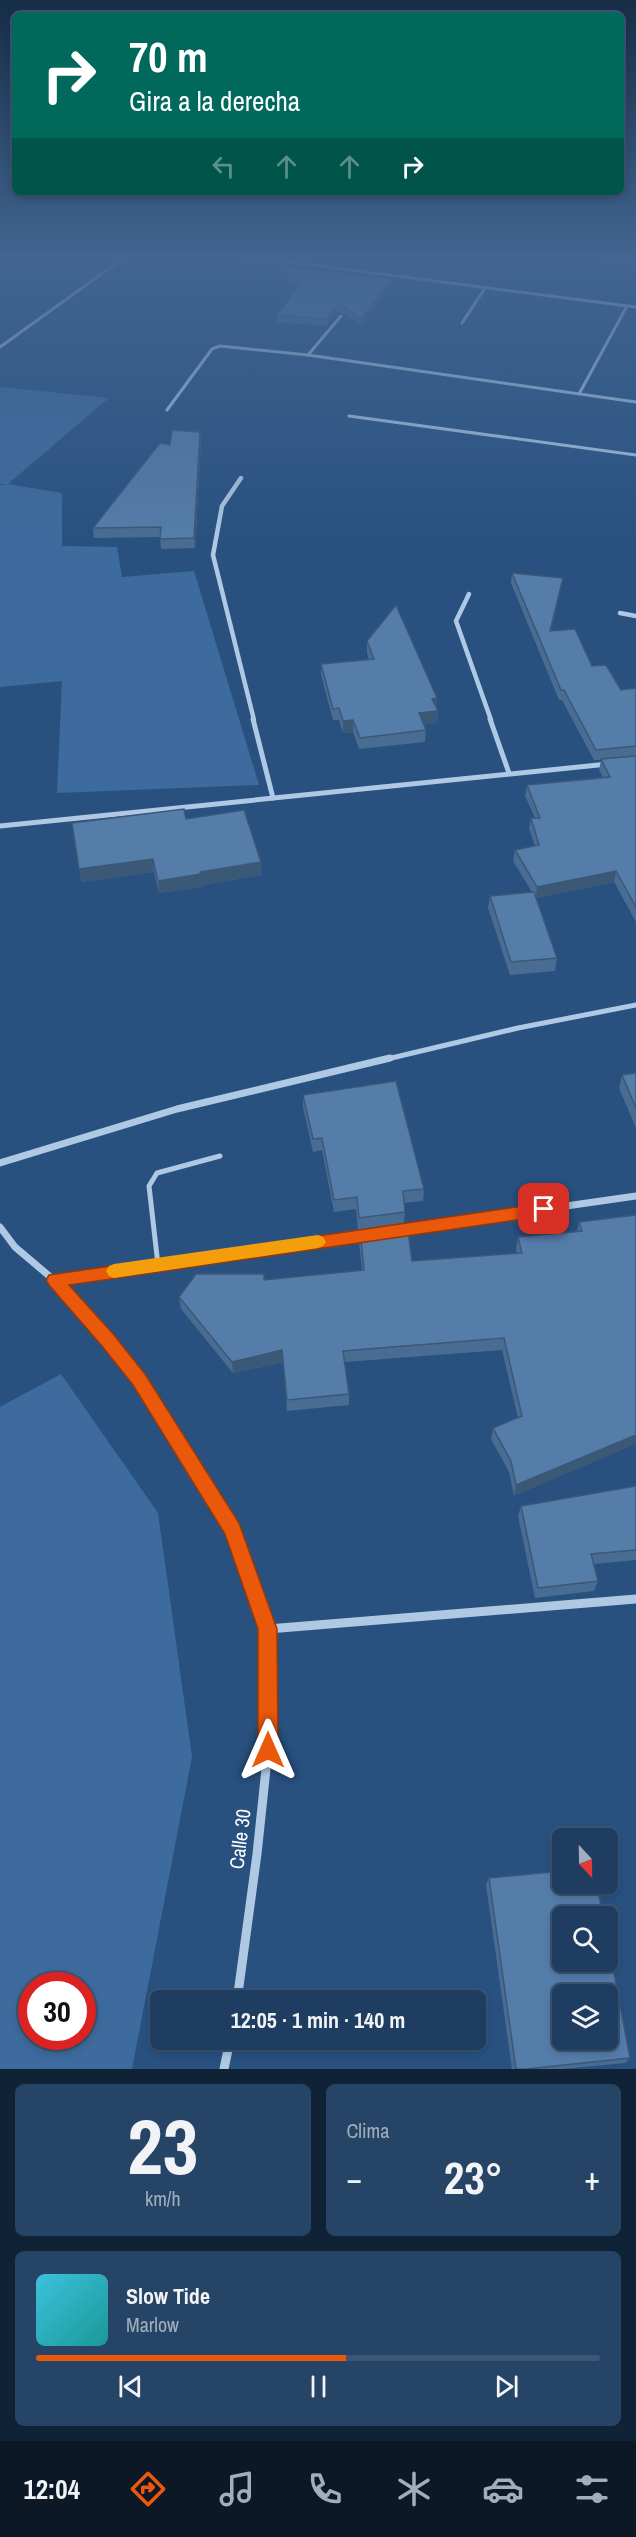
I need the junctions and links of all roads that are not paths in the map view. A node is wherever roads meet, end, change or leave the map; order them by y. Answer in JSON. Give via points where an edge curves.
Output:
{"nodes":[{"id":1,"x":211,"y":351,"type":"edge"},
{"id":2,"x":270,"y":351,"type":"edge"},
{"id":3,"x":312,"y":351,"type":"edge"},
{"id":4,"x":602,"y":351,"type":"edge"},
{"id":5,"x":308,"y":355,"type":"junction"},
{"id":6,"x":579,"y":393,"type":"junction"},
{"id":7,"x":636,"y":402,"type":"edge"},
{"id":8,"x":167,"y":410,"type":"dead end"},
{"id":9,"x":349,"y":416,"type":"dead end"},
{"id":10,"x":636,"y":455,"type":"edge"},
{"id":11,"x":241,"y":478,"type":"dead end"},
{"id":12,"x":469,"y":594,"type":"dead end"},
{"id":13,"x":620,"y":613,"type":"dead end"},
{"id":14,"x":636,"y":616,"type":"edge"},
{"id":15,"x":613,"y":763,"type":"edge"},
{"id":16,"x":509,"y":773,"type":"junction"},
{"id":17,"x":273,"y":798,"type":"junction"},
{"id":18,"x":0,"y":826,"type":"edge"},
{"id":19,"x":636,"y":1005,"type":"edge"},
{"id":20,"x":219,"y":1156,"type":"dead end"},
{"id":21,"x":0,"y":1163,"type":"edge"},
{"id":22,"x":636,"y":1196,"type":"edge"},
{"id":23,"x":0,"y":1227,"type":"edge"},
{"id":24,"x":393,"y":1231,"type":"edge"},
{"id":25,"x":369,"y":1234,"type":"edge"},
{"id":26,"x":158,"y":1265,"type":"junction"},
{"id":27,"x":54,"y":1280,"type":"junction"},
{"id":28,"x":636,"y":1599,"type":"edge"},
{"id":29,"x":268,"y":1629,"type":"junction"},
{"id":30,"x":238,"y":1990,"type":"edge"},
{"id":31,"x":228,"y":2050,"type":"edge"},
{"id":32,"x":224,"y":2069,"type":"edge"}],
"edges":[{"from":1,"to":8,"type":"street"},
{"from":2,"to":5,"type":"street"},
{"from":3,"to":5,"type":"street"},
{"from":4,"to":6,"type":"street"},
{"from":5,"to":6,"type":"street"},
{"from":6,"to":7,"type":"street"},
{"from":9,"to":10,"type":"street"},
{"from":11,"to":17,"type":"street","via":[[222,506],[213,555]]},
{"from":12,"to":16,"type":"street","via":[[456,621]]},
{"from":13,"to":14,"type":"street"},
{"from":15,"to":16,"type":"street"},
{"from":16,"to":17,"type":"street"},
{"from":17,"to":18,"type":"street"},
{"from":19,"to":21,"type":"street","via":[[496,1033],[177,1109]]},
{"from":20,"to":26,"type":"lane","via":[[157,1173],[149,1186]]},
{"from":22,"to":24,"type":"street"},
{"from":23,"to":27,"type":"street","name":"Calle 30","via":[[15,1247]]},
{"from":25,"to":26,"type":"street"},
{"from":26,"to":27,"type":"street"},
{"from":27,"to":29,"type":"street","name":"Calle 30","via":[[139,1380],[232,1529]]},
{"from":28,"to":29,"type":"street"},
{"from":29,"to":30,"type":"street","name":"Calle 30","via":[[268,1750]]},
{"from":31,"to":32,"type":"street"}]}
